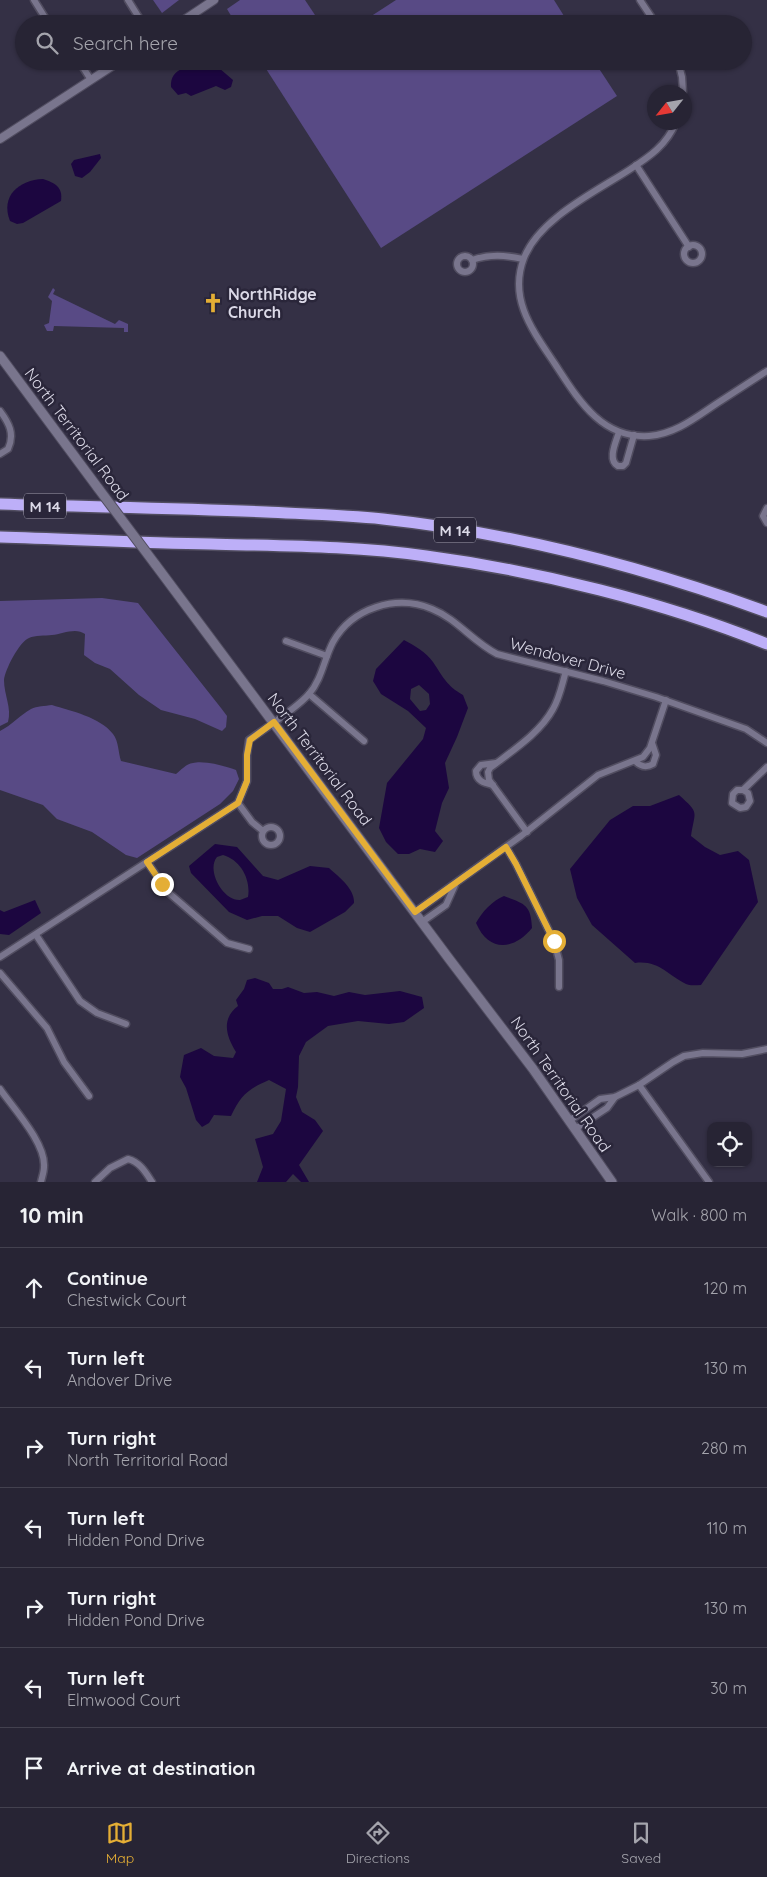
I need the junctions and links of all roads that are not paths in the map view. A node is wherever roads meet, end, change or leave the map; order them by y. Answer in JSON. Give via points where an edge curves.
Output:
{"nodes":[{"id":1,"x":34,"y":0,"type":"edge"},
{"id":2,"x":128,"y":0,"type":"edge"},
{"id":3,"x":214,"y":0,"type":"edge"},
{"id":4,"x":640,"y":0,"type":"edge"},
{"id":5,"x":43,"y":15,"type":"edge"},
{"id":6,"x":137,"y":15,"type":"edge"},
{"id":7,"x":192,"y":15,"type":"edge"},
{"id":8,"x":650,"y":15,"type":"edge"},
{"id":9,"x":84,"y":70,"type":"edge"},
{"id":10,"x":106,"y":70,"type":"edge"},
{"id":11,"x":680,"y":70,"type":"edge"},
{"id":12,"x":91,"y":80,"type":"junction"},
{"id":13,"x":683,"y":85,"type":"edge"},
{"id":14,"x":673,"y":130,"type":"edge"},
{"id":15,"x":0,"y":139,"type":"edge"},
{"id":16,"x":636,"y":165,"type":"junction"},
{"id":17,"x":689,"y":247,"type":"dead end"},
{"id":18,"x":523,"y":259,"type":"junction"},
{"id":19,"x":472,"y":260,"type":"dead end"},
{"id":20,"x":0,"y":356,"type":"edge"},
{"id":21,"x":767,"y":372,"type":"edge"},
{"id":22,"x":0,"y":411,"type":"edge"},
{"id":23,"x":619,"y":432,"type":"junction"},
{"id":24,"x":634,"y":435,"type":"junction"},
{"id":25,"x":0,"y":454,"type":"edge"},
{"id":26,"x":0,"y":504,"type":"edge"},
{"id":27,"x":767,"y":508,"type":"edge"},
{"id":28,"x":767,"y":523,"type":"edge"},
{"id":29,"x":0,"y":537,"type":"edge"},
{"id":30,"x":767,"y":612,"type":"edge"},
{"id":31,"x":286,"y":641,"type":"dead end"},
{"id":32,"x":767,"y":644,"type":"edge"},
{"id":33,"x":327,"y":656,"type":"junction"},
{"id":34,"x":566,"y":671,"type":"junction"},
{"id":35,"x":309,"y":694,"type":"junction"},
{"id":36,"x":666,"y":700,"type":"junction"},
{"id":37,"x":274,"y":722,"type":"junction"},
{"id":38,"x":364,"y":741,"type":"dead end"},
{"id":39,"x":652,"y":743,"type":"junction"},
{"id":40,"x":767,"y":743,"type":"edge"},
{"id":41,"x":635,"y":761,"type":"junction"},
{"id":42,"x":496,"y":763,"type":"junction"},
{"id":43,"x":767,"y":767,"type":"edge"},
{"id":44,"x":493,"y":785,"type":"junction"},
{"id":45,"x":743,"y":790,"type":"dead end"},
{"id":46,"x":238,"y":803,"type":"junction"},
{"id":47,"x":263,"y":831,"type":"dead end"},
{"id":48,"x":527,"y":832,"type":"junction"},
{"id":49,"x":506,"y":847,"type":"junction"},
{"id":50,"x":147,"y":862,"type":"junction"},
{"id":51,"x":455,"y":884,"type":"junction"},
{"id":52,"x":415,"y":912,"type":"junction"},
{"id":53,"x":422,"y":922,"type":"junction"},
{"id":54,"x":36,"y":935,"type":"junction"},
{"id":55,"x":249,"y":949,"type":"dead end"},
{"id":56,"x":0,"y":957,"type":"edge"},
{"id":57,"x":0,"y":973,"type":"edge"},
{"id":58,"x":558,"y":987,"type":"dead end"},
{"id":59,"x":126,"y":1024,"type":"dead end"},
{"id":60,"x":767,"y":1049,"type":"edge"},
{"id":61,"x":639,"y":1085,"type":"junction"},
{"id":62,"x":0,"y":1089,"type":"edge"},
{"id":63,"x":89,"y":1096,"type":"dead end"},
{"id":64,"x":615,"y":1097,"type":"junction"},
{"id":65,"x":569,"y":1121,"type":"junction"},
{"id":66,"x":575,"y":1130,"type":"junction"},
{"id":67,"x":41,"y":1182,"type":"edge"},
{"id":68,"x":95,"y":1182,"type":"edge"},
{"id":69,"x":152,"y":1182,"type":"edge"},
{"id":70,"x":612,"y":1182,"type":"edge"},
{"id":71,"x":709,"y":1182,"type":"edge"}],
"edges":[{"from":1,"to":5,"type":"street"},
{"from":2,"to":6,"type":"street"},
{"from":3,"to":7,"type":"street"},
{"from":4,"to":8,"type":"street"},
{"from":9,"to":12,"type":"street"},
{"from":10,"to":12,"type":"street"},
{"from":11,"to":13,"type":"street"},
{"from":12,"to":15,"type":"street"},
{"from":14,"to":16,"type":"street","via":[[655,152]]},
{"from":16,"to":17,"type":"street"},
{"from":16,"to":18,"type":"street","via":[[549,222],[533,239]]},
{"from":18,"to":19,"type":"street","via":[[498,255]]},
{"from":18,"to":23,"type":"street","via":[[519,292],[528,323],[584,407]]},
{"from":20,"to":37,"type":"main road","name":"North Territorial Road","bridge":true},
{"from":21,"to":24,"type":"street","via":[[677,429],[660,434]]},
{"from":22,"to":25,"type":"street","via":[[10,424],[11,432],[8,449]]},
{"from":23,"to":24,"type":"street"},
{"from":23,"to":24,"type":"street","via":[[612,458],[618,466],[626,463]]},
{"from":26,"to":30,"type":"highway","number":"M 14","via":[[168,508],[384,520],[502,538],[591,557],[688,584]]},
{"from":27,"to":28,"type":"street","via":[[763,516]]},
{"from":29,"to":32,"type":"highway","number":"M 14","via":[[299,546],[426,556],[612,594]]},
{"from":31,"to":33,"type":"street"},
{"from":33,"to":34,"type":"street","name":"Wendover Drive","via":[[340,632],[360,614],[377,606],[410,603],[427,606],[440,613],[497,654]]},
{"from":33,"to":35,"type":"street","name":"Wendover Drive"},
{"from":34,"to":36,"type":"street","name":"Wendover Drive"},
{"from":34,"to":42,"type":"street","via":[[558,700],[548,717]]},
{"from":35,"to":37,"type":"street","name":"Wendover Drive"},
{"from":35,"to":38,"type":"street"},
{"from":36,"to":39,"type":"street"},
{"from":36,"to":40,"type":"street","name":"Wendover Drive","via":[[746,729]]},
{"from":37,"to":46,"type":"street","name":"Wendover Drive","via":[[250,740],[247,781]]},
{"from":37,"to":52,"type":"main road","name":"North Territorial Road"},
{"from":39,"to":41,"type":"street","via":[[648,752]]},
{"from":39,"to":41,"type":"street","via":[[656,755],[654,764],[645,766]]},
{"from":41,"to":48,"type":"street","via":[[598,775]]},
{"from":42,"to":44,"type":"street","via":[[487,774]]},
{"from":42,"to":44,"type":"street","via":[[481,765],[476,770],[480,781]]},
{"from":43,"to":45,"type":"street"},
{"from":44,"to":48,"type":"street"},
{"from":46,"to":47,"type":"street"},
{"from":46,"to":50,"type":"street"},
{"from":48,"to":49,"type":"street"},
{"from":49,"to":51,"type":"street"},
{"from":49,"to":58,"type":"street","via":[[554,941],[559,960]]},
{"from":50,"to":54,"type":"street"},
{"from":50,"to":55,"type":"street","via":[[169,893],[227,943]]},
{"from":51,"to":52,"type":"street"},
{"from":51,"to":53,"type":"street","via":[[446,905]]},
{"from":52,"to":53,"type":"main road","name":"North Territorial Road"},
{"from":53,"to":65,"type":"main road","name":"North Territorial Road"},
{"from":54,"to":56,"type":"street"},
{"from":54,"to":59,"type":"street","via":[[80,1001],[97,1013]]},
{"from":57,"to":63,"type":"street","via":[[47,1028],[64,1062]]},
{"from":60,"to":61,"type":"street","via":[[742,1054],[691,1054]]},
{"from":61,"to":64,"type":"street"},
{"from":61,"to":71,"type":"street"},
{"from":62,"to":67,"type":"street","via":[[40,1148],[45,1166]]},
{"from":64,"to":65,"type":"street","via":[[600,1099]]},
{"from":64,"to":66,"type":"street","via":[[607,1108]]},
{"from":65,"to":66,"type":"main road","name":"North Territorial Road"},
{"from":66,"to":70,"type":"main road","name":"North Territorial Road"},
{"from":68,"to":69,"type":"street","via":[[110,1168],[128,1159],[134,1160]]}]}
